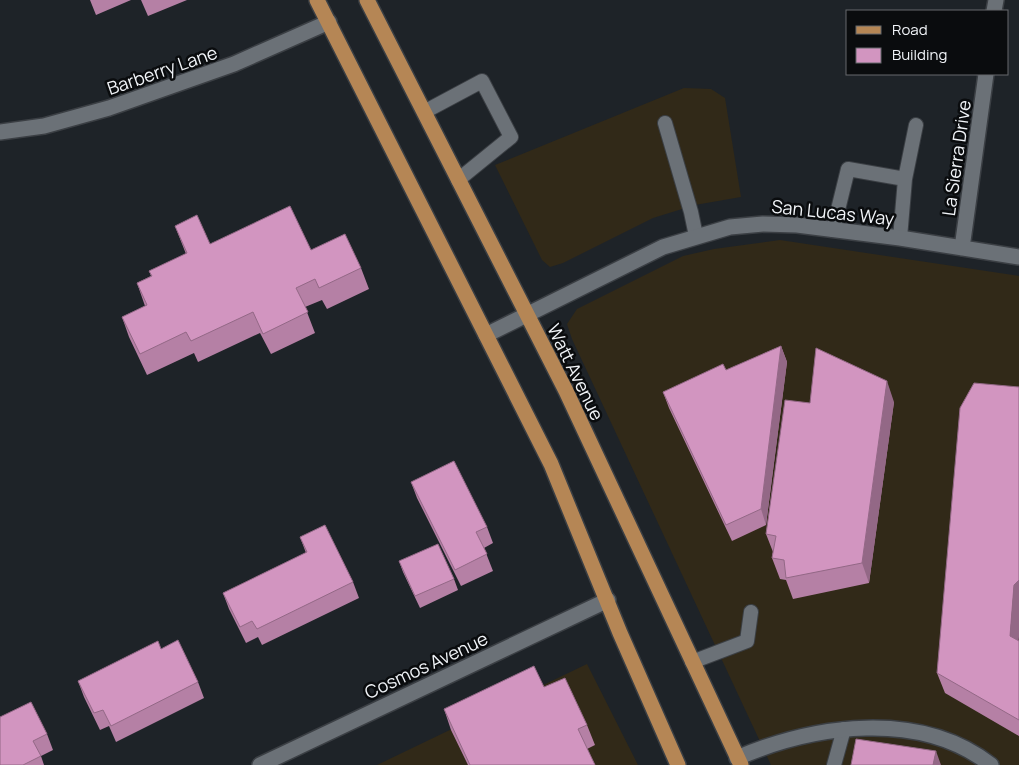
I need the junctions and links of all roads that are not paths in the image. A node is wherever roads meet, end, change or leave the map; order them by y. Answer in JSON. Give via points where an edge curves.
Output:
{"nodes":[{"id":1,"x":318,"y":0,"type":"edge"},
{"id":2,"x":367,"y":0,"type":"edge"},
{"id":3,"x":329,"y":22,"type":"junction"},
{"id":4,"x":986,"y":75,"type":"edge"},
{"id":5,"x":424,"y":112,"type":"junction"},
{"id":6,"x":665,"y":124,"type":"dead end"},
{"id":7,"x":916,"y":125,"type":"dead end"},
{"id":8,"x":0,"y":132,"type":"edge"},
{"id":9,"x":906,"y":178,"type":"junction"},
{"id":10,"x":458,"y":180,"type":"junction"},
{"id":11,"x":833,"y":230,"type":"junction"},
{"id":12,"x":696,"y":236,"type":"junction"},
{"id":13,"x":900,"y":238,"type":"junction"},
{"id":14,"x":962,"y":248,"type":"junction"},
{"id":15,"x":1019,"y":257,"type":"edge"},
{"id":16,"x":528,"y":316,"type":"junction"},
{"id":17,"x":486,"y":335,"type":"junction"},
{"id":18,"x":608,"y":600,"type":"junction"},
{"id":19,"x":751,"y":612,"type":"dead end"},
{"id":20,"x":692,"y":662,"type":"junction"},
{"id":21,"x":844,"y":729,"type":"junction"},
{"id":22,"x":739,"y":762,"type":"edge"},
{"id":23,"x":675,"y":764,"type":"edge"},
{"id":24,"x":260,"y":765,"type":"edge"},
{"id":25,"x":834,"y":765,"type":"edge"},
{"id":26,"x":991,"y":765,"type":"edge"}],
"edges":[{"from":1,"to":3,"type":"main road"},
{"from":2,"to":5,"type":"main road","name":"Watt Avenue"},
{"from":3,"to":8,"type":"street","name":"Barberry Lane","via":[[234,64],[108,108],[44,126]]},
{"from":3,"to":17,"type":"main road"},
{"from":4,"to":14,"type":"street","name":"La Sierra Drive"},
{"from":5,"to":10,"type":"main road","name":"Watt Avenue"},
{"from":5,"to":10,"type":"lane","via":[[482,81],[510,137]]},
{"from":6,"to":12,"type":"lane"},
{"from":7,"to":9,"type":"lane"},
{"from":9,"to":11,"type":"lane","via":[[848,169]]},
{"from":9,"to":13,"type":"lane"},
{"from":10,"to":16,"type":"main road","name":"Watt Avenue"},
{"from":11,"to":12,"type":"street","name":"San Lucas Way","via":[[763,224],[730,227]]},
{"from":11,"to":13,"type":"street","name":"San Lucas Way"},
{"from":12,"to":16,"type":"street","name":"San Lucas Way","via":[[663,247]]},
{"from":13,"to":14,"type":"street","name":"San Lucas Way"},
{"from":14,"to":15,"type":"street","name":"San Lucas Way"},
{"from":16,"to":17,"type":"street","name":"San Lucas Way"},
{"from":16,"to":20,"type":"main road","name":"Watt Avenue"},
{"from":17,"to":18,"type":"main road","via":[[551,464]]},
{"from":18,"to":23,"type":"main road"},
{"from":18,"to":24,"type":"street","name":"Cosmos Avenue"},
{"from":19,"to":20,"type":"lane","via":[[747,641]]},
{"from":20,"to":22,"type":"main road","name":"Watt Avenue"},
{"from":21,"to":22,"type":"street","via":[[784,740]]},
{"from":21,"to":25,"type":"lane"},
{"from":21,"to":26,"type":"street","via":[[888,728],[922,733],[951,742]]}]}
